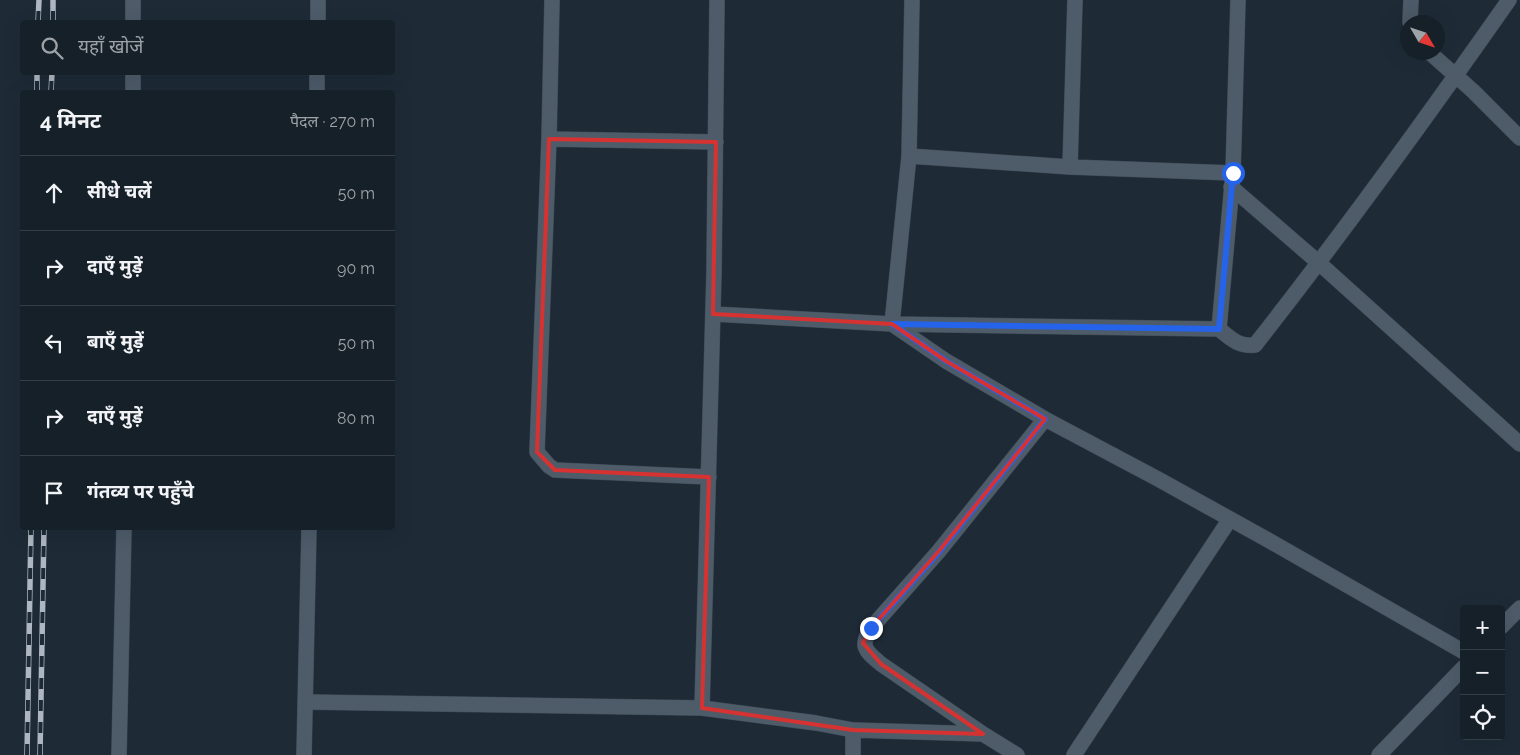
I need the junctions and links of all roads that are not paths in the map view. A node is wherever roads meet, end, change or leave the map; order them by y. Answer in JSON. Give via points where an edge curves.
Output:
{"nodes":[{"id":1,"x":133,"y":0,"type":"edge"},
{"id":2,"x":318,"y":0,"type":"edge"},
{"id":3,"x":552,"y":0,"type":"edge"},
{"id":4,"x":717,"y":0,"type":"edge"},
{"id":5,"x":912,"y":0,"type":"edge"},
{"id":6,"x":1075,"y":0,"type":"edge"},
{"id":7,"x":1238,"y":0,"type":"edge"},
{"id":8,"x":1411,"y":0,"type":"edge"},
{"id":9,"x":1508,"y":0,"type":"edge"},
{"id":10,"x":1410,"y":15,"type":"edge"},
{"id":11,"x":133,"y":20,"type":"edge"},
{"id":12,"x":318,"y":20,"type":"edge"},
{"id":13,"x":1438,"y":60,"type":"edge"},
{"id":14,"x":133,"y":75,"type":"edge"},
{"id":15,"x":317,"y":75,"type":"edge"},
{"id":16,"x":1456,"y":75,"type":"junction"},
{"id":17,"x":133,"y":90,"type":"edge"},
{"id":18,"x":316,"y":90,"type":"edge"},
{"id":19,"x":1520,"y":138,"type":"edge"},
{"id":20,"x":549,"y":139,"type":"junction"},
{"id":21,"x":716,"y":142,"type":"junction"},
{"id":22,"x":909,"y":156,"type":"junction"},
{"id":23,"x":1070,"y":167,"type":"junction"},
{"id":24,"x":1232,"y":180,"type":"junction"},
{"id":25,"x":1319,"y":263,"type":"junction"},
{"id":26,"x":714,"y":314,"type":"junction"},
{"id":27,"x":892,"y":324,"type":"junction"},
{"id":28,"x":1219,"y":329,"type":"junction"},
{"id":29,"x":1045,"y":419,"type":"junction"},
{"id":30,"x":1520,"y":444,"type":"edge"},
{"id":31,"x":709,"y":477,"type":"junction"},
{"id":32,"x":1230,"y":519,"type":"junction"},
{"id":33,"x":124,"y":530,"type":"edge"},
{"id":34,"x":309,"y":530,"type":"edge"},
{"id":35,"x":1520,"y":608,"type":"edge"},
{"id":36,"x":1505,"y":623,"type":"edge"},
{"id":37,"x":1460,"y":650,"type":"edge"},
{"id":38,"x":1460,"y":671,"type":"edge"},
{"id":39,"x":306,"y":702,"type":"junction"},
{"id":40,"x":702,"y":708,"type":"junction"},
{"id":41,"x":853,"y":730,"type":"junction"},
{"id":42,"x":983,"y":734,"type":"junction"},
{"id":43,"x":119,"y":755,"type":"edge"},
{"id":44,"x":304,"y":755,"type":"edge"},
{"id":45,"x":853,"y":755,"type":"edge"},
{"id":46,"x":1017,"y":755,"type":"edge"},
{"id":47,"x":1074,"y":755,"type":"edge"},
{"id":48,"x":1379,"y":755,"type":"edge"}],
"edges":[{"from":1,"to":11,"type":"street"},
{"from":2,"to":12,"type":"street"},
{"from":3,"to":20,"type":"street"},
{"from":4,"to":21,"type":"street"},
{"from":5,"to":22,"type":"street"},
{"from":6,"to":23,"type":"street"},
{"from":7,"to":24,"type":"street"},
{"from":8,"to":10,"type":"street"},
{"from":9,"to":16,"type":"street"},
{"from":13,"to":16,"type":"street"},
{"from":14,"to":17,"type":"street"},
{"from":15,"to":18,"type":"street"},
{"from":16,"to":19,"type":"street"},
{"from":16,"to":25,"type":"street"},
{"from":20,"to":21,"type":"street"},
{"from":20,"to":31,"type":"street","via":[[538,452],[554,470]]},
{"from":21,"to":26,"type":"street"},
{"from":22,"to":23,"type":"street"},
{"from":22,"to":27,"type":"street"},
{"from":23,"to":24,"type":"street"},
{"from":24,"to":25,"type":"street"},
{"from":24,"to":28,"type":"street"},
{"from":25,"to":28,"type":"street","via":[[1255,345],[1245,346]]},
{"from":25,"to":30,"type":"street"},
{"from":26,"to":27,"type":"street"},
{"from":26,"to":31,"type":"street"},
{"from":27,"to":28,"type":"street"},
{"from":27,"to":29,"type":"street","via":[[946,361]]},
{"from":29,"to":32,"type":"street"},
{"from":29,"to":42,"type":"street","via":[[939,552],[865,637],[865,648],[881,664]]},
{"from":31,"to":40,"type":"street"},
{"from":32,"to":37,"type":"street"},
{"from":32,"to":47,"type":"street"},
{"from":33,"to":43,"type":"street"},
{"from":34,"to":39,"type":"street"},
{"from":35,"to":36,"type":"street"},
{"from":38,"to":48,"type":"street"},
{"from":39,"to":40,"type":"street"},
{"from":39,"to":44,"type":"street"},
{"from":40,"to":41,"type":"street"},
{"from":41,"to":42,"type":"street"},
{"from":41,"to":45,"type":"street"},
{"from":42,"to":46,"type":"street"}]}
